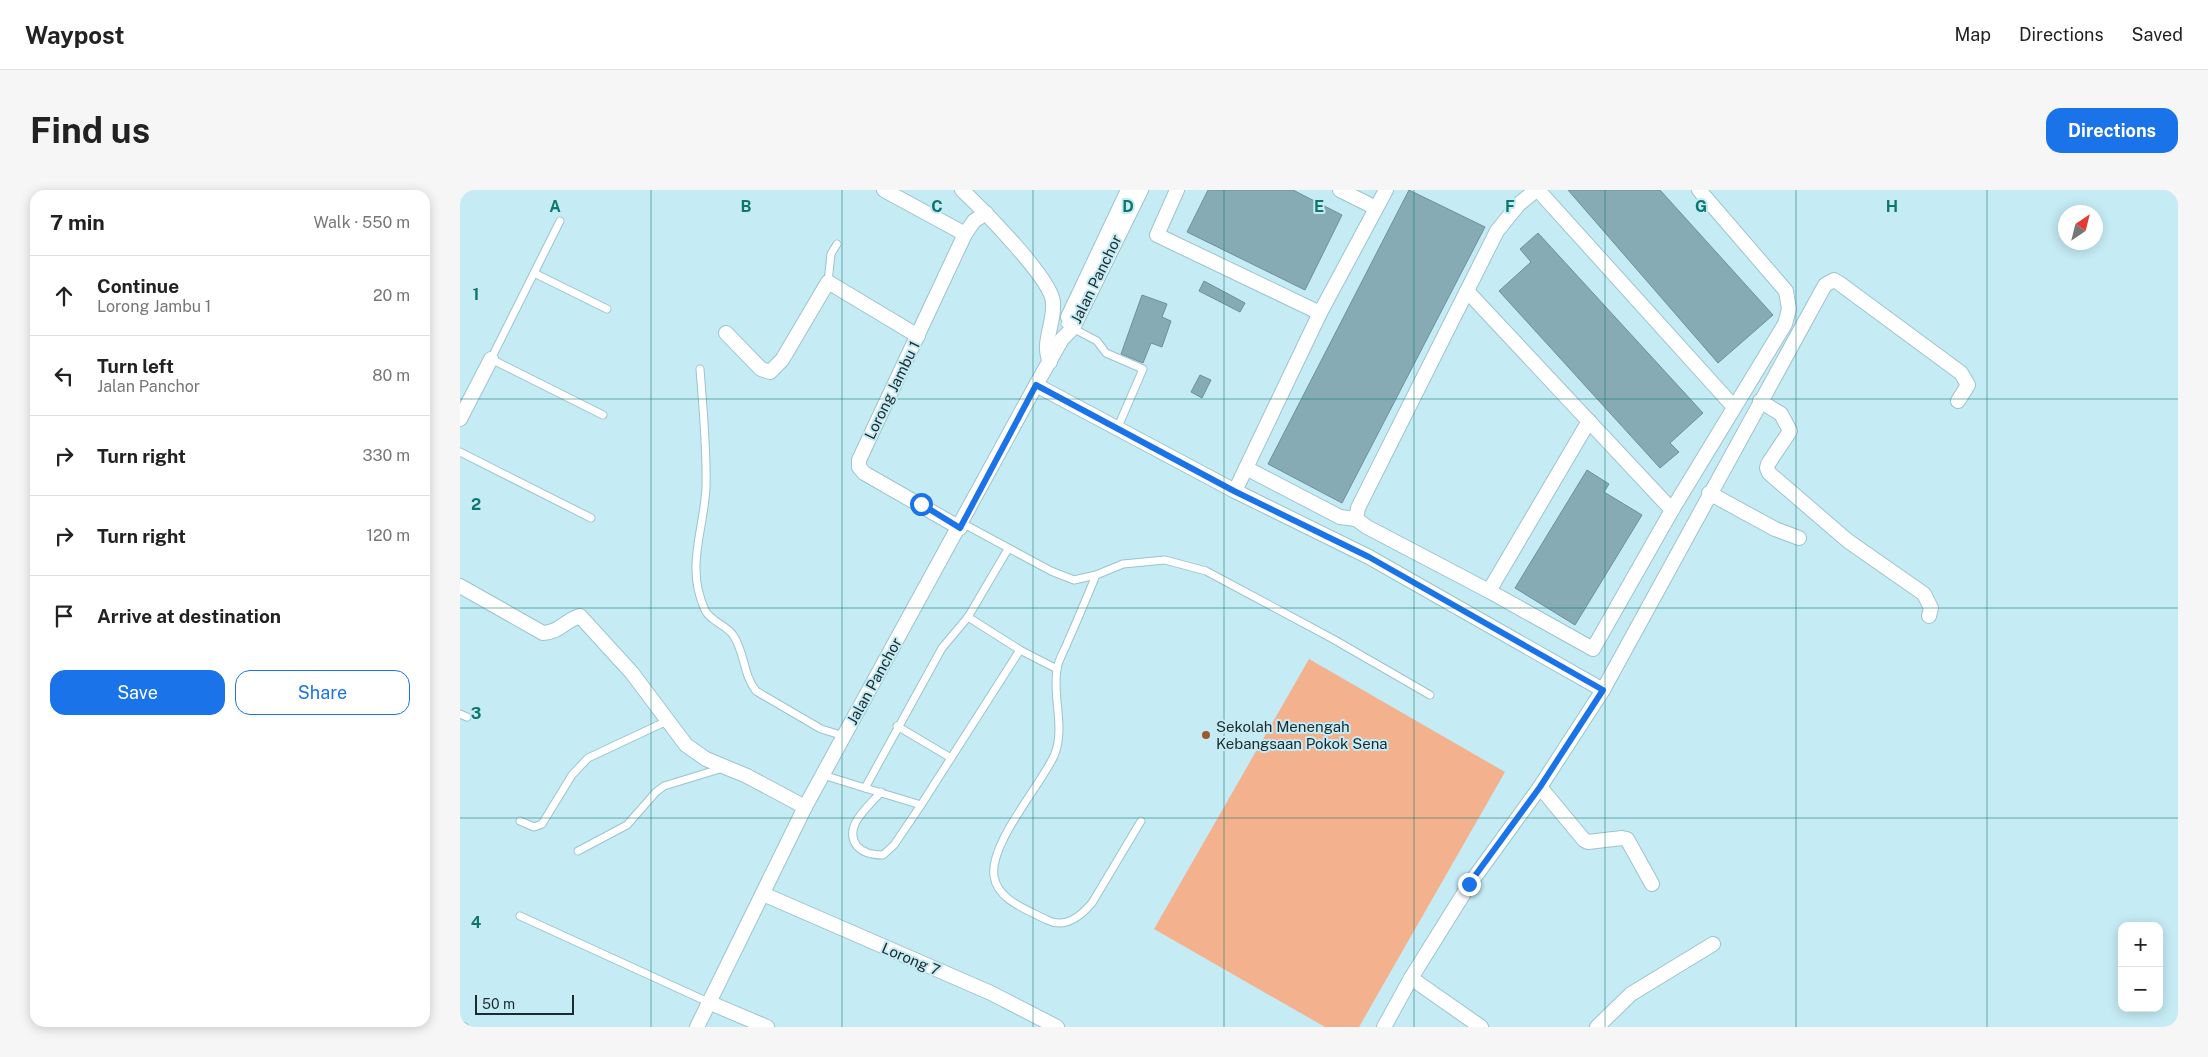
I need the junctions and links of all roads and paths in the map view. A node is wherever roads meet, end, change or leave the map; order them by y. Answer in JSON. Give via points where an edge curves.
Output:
{"nodes":[{"id":1,"x":884,"y":190,"type":"edge"},
{"id":2,"x":962,"y":190,"type":"edge"},
{"id":3,"x":1128,"y":190,"type":"edge"},
{"id":4,"x":1141,"y":190,"type":"edge"},
{"id":5,"x":1177,"y":190,"type":"edge"},
{"id":6,"x":1340,"y":190,"type":"edge"},
{"id":7,"x":1386,"y":190,"type":"edge"},
{"id":8,"x":1537,"y":190,"type":"edge"},
{"id":9,"x":1699,"y":190,"type":"edge"},
{"id":10,"x":1376,"y":208,"type":"junction"},
{"id":11,"x":986,"y":212,"type":"junction"},
{"id":12,"x":560,"y":221,"type":"dead end"},
{"id":13,"x":965,"y":234,"type":"junction"},
{"id":14,"x":837,"y":244,"type":"dead end"},
{"id":15,"x":534,"y":273,"type":"junction"},
{"id":16,"x":828,"y":282,"type":"junction"},
{"id":17,"x":1467,"y":291,"type":"junction"},
{"id":18,"x":607,"y":309,"type":"dead end"},
{"id":19,"x":1320,"y":313,"type":"junction"},
{"id":20,"x":1069,"y":326,"type":"junction"},
{"id":21,"x":726,"y":333,"type":"dead end"},
{"id":22,"x":918,"y":336,"type":"junction"},
{"id":23,"x":491,"y":359,"type":"junction"},
{"id":24,"x":1050,"y":362,"type":"junction"},
{"id":25,"x":700,"y":369,"type":"dead end"},
{"id":26,"x":1036,"y":385,"type":"junction"},
{"id":27,"x":1760,"y":401,"type":"junction"},
{"id":28,"x":1958,"y":401,"type":"dead end"},
{"id":29,"x":1734,"y":406,"type":"junction"},
{"id":30,"x":604,"y":416,"type":"dead end"},
{"id":31,"x":460,"y":419,"type":"edge"},
{"id":32,"x":1589,"y":422,"type":"junction"},
{"id":33,"x":1117,"y":429,"type":"junction"},
{"id":34,"x":460,"y":452,"type":"edge"},
{"id":35,"x":1246,"y":468,"type":"junction"},
{"id":36,"x":1234,"y":491,"type":"junction"},
{"id":37,"x":1709,"y":493,"type":"junction"},
{"id":38,"x":1672,"y":510,"type":"junction"},
{"id":39,"x":590,"y":518,"type":"dead end"},
{"id":40,"x":1356,"y":519,"type":"junction"},
{"id":41,"x":961,"y":526,"type":"junction"},
{"id":42,"x":1799,"y":538,"type":"dead end"},
{"id":43,"x":1008,"y":549,"type":"junction"},
{"id":44,"x":1096,"y":575,"type":"junction"},
{"id":45,"x":460,"y":586,"type":"edge"},
{"id":46,"x":1489,"y":591,"type":"junction"},
{"id":47,"x":1929,"y":616,"type":"dead end"},
{"id":48,"x":968,"y":617,"type":"junction"},
{"id":49,"x":1020,"y":650,"type":"junction"},
{"id":50,"x":1057,"y":669,"type":"junction"},
{"id":51,"x":1603,"y":690,"type":"junction"},
{"id":52,"x":1430,"y":695,"type":"dead end"},
{"id":53,"x":460,"y":714,"type":"edge"},
{"id":54,"x":468,"y":718,"type":"dead end"},
{"id":55,"x":667,"y":721,"type":"junction"},
{"id":56,"x":898,"y":726,"type":"junction"},
{"id":57,"x":844,"y":736,"type":"junction"},
{"id":58,"x":951,"y":758,"type":"junction"},
{"id":59,"x":726,"y":767,"type":"junction"},
{"id":60,"x":823,"y":775,"type":"junction"},
{"id":61,"x":1540,"y":787,"type":"junction"},
{"id":62,"x":865,"y":788,"type":"junction"},
{"id":63,"x":881,"y":792,"type":"junction"},
{"id":64,"x":921,"y":805,"type":"junction"},
{"id":65,"x":805,"y":807,"type":"junction"},
{"id":66,"x":520,"y":821,"type":"dead end"},
{"id":67,"x":1141,"y":821,"type":"dead end"},
{"id":68,"x":578,"y":851,"type":"dead end"},
{"id":69,"x":1652,"y":884,"type":"dead end"},
{"id":70,"x":763,"y":894,"type":"junction"},
{"id":71,"x":520,"y":916,"type":"dead end"},
{"id":72,"x":1712,"y":944,"type":"dead end"},
{"id":73,"x":1411,"y":978,"type":"junction"},
{"id":74,"x":708,"y":1002,"type":"junction"},
{"id":75,"x":460,"y":1025,"type":"edge"},
{"id":76,"x":465,"y":1027,"type":"edge"},
{"id":77,"x":697,"y":1027,"type":"edge"},
{"id":78,"x":767,"y":1027,"type":"edge"},
{"id":79,"x":1057,"y":1027,"type":"edge"},
{"id":80,"x":1384,"y":1027,"type":"edge"},
{"id":81,"x":1481,"y":1027,"type":"edge"},
{"id":82,"x":1597,"y":1027,"type":"edge"}],
"edges":[{"from":1,"to":13,"type":"street"},
{"from":2,"to":11,"type":"street"},
{"from":3,"to":20,"type":"street","name":"Jalan Panchor"},
{"from":4,"to":20,"type":"street","name":"Jalan Panchor"},
{"from":5,"to":19,"type":"street","via":[[1157,235]]},
{"from":6,"to":10,"type":"street"},
{"from":7,"to":10,"type":"street"},
{"from":8,"to":17,"type":"street","via":[[1519,204],[1497,231]]},
{"from":8,"to":29,"type":"street"},
{"from":9,"to":29,"type":"street","via":[[1786,291],[1789,309],[1785,324]]},
{"from":10,"to":19,"type":"street"},
{"from":11,"to":13,"type":"street","name":"Lorong Jambu 1"},
{"from":11,"to":24,"type":"street","via":[[1050,292],[1053,310],[1046,351]]},
{"from":12,"to":15,"type":"lane"},
{"from":13,"to":22,"type":"street","name":"Lorong Jambu 1"},
{"from":14,"to":16,"type":"lane","via":[[831,254]]},
{"from":15,"to":18,"type":"lane"},
{"from":15,"to":23,"type":"lane"},
{"from":16,"to":21,"type":"street","via":[[782,360],[770,372],[761,369]]},
{"from":16,"to":22,"type":"street"},
{"from":17,"to":32,"type":"street"},
{"from":17,"to":40,"type":"street","via":[[1358,508]]},
{"from":19,"to":35,"type":"street"},
{"from":20,"to":24,"type":"street","name":"Jalan Panchor"},
{"from":20,"to":33,"type":"lane","via":[[1097,341],[1106,353],[1143,369]]},
{"from":22,"to":41,"type":"street","name":"Lorong Jambu 1","via":[[863,449],[859,467],[864,473]]},
{"from":23,"to":30,"type":"lane"},
{"from":23,"to":31,"type":"street"},
{"from":24,"to":26,"type":"street","name":"Jalan Panchor"},
{"from":25,"to":57,"type":"lane","via":[[706,466],[705,498],[695,557],[699,595],[706,613],[733,635],[749,682],[756,691],[821,729]]},
{"from":26,"to":33,"type":"street"},
{"from":26,"to":41,"type":"street","name":"Jalan Panchor"},
{"from":27,"to":28,"type":"street","via":[[1825,285],[1834,280],[1961,373],[1968,385]]},
{"from":27,"to":37,"type":"street"},
{"from":27,"to":47,"type":"street","via":[[1781,414],[1790,431],[1768,464],[1769,473],[1848,541],[1924,594],[1931,608]]},
{"from":29,"to":38,"type":"street"},
{"from":32,"to":38,"type":"street"},
{"from":32,"to":46,"type":"street"},
{"from":33,"to":36,"type":"street"},
{"from":34,"to":39,"type":"lane"},
{"from":35,"to":36,"type":"street"},
{"from":35,"to":40,"type":"street","via":[[1340,516]]},
{"from":36,"to":51,"type":"street","via":[[1369,557]]},
{"from":37,"to":42,"type":"street"},
{"from":37,"to":51,"type":"street"},
{"from":38,"to":46,"type":"street","via":[[1593,649]]},
{"from":40,"to":46,"type":"street"},
{"from":41,"to":43,"type":"lane"},
{"from":41,"to":57,"type":"street","name":"Jalan Panchor"},
{"from":43,"to":44,"type":"lane","via":[[1061,577],[1074,580]]},
{"from":43,"to":48,"type":"lane"},
{"from":44,"to":50,"type":"lane"},
{"from":44,"to":52,"type":"lane","via":[[1122,564],[1156,560],[1206,571]]},
{"from":45,"to":55,"type":"street","via":[[543,633],[554,632],[570,619],[580,616],[632,674]]},
{"from":48,"to":49,"type":"lane"},
{"from":48,"to":56,"type":"lane","via":[[942,648]]},
{"from":49,"to":50,"type":"lane"},
{"from":49,"to":58,"type":"lane"},
{"from":50,"to":67,"type":"lane","via":[[1058,742],[1048,767],[1012,824],[996,857],[993,874],[996,886],[1003,895],[1052,922],[1071,920],[1082,915],[1092,903]]},
{"from":51,"to":61,"type":"street"},
{"from":53,"to":54,"type":"lane"},
{"from":55,"to":59,"type":"street","via":[[686,745],[706,759]]},
{"from":55,"to":66,"type":"lane","via":[[588,758],[572,775],[542,824],[534,828]]},
{"from":56,"to":58,"type":"lane"},
{"from":56,"to":62,"type":"lane"},
{"from":57,"to":60,"type":"street","name":"Jalan Panchor"},
{"from":58,"to":64,"type":"lane"},
{"from":59,"to":65,"type":"street"},
{"from":59,"to":68,"type":"lane","via":[[664,786],[627,825]]},
{"from":60,"to":62,"type":"lane"},
{"from":60,"to":65,"type":"street","name":"Jalan Panchor"},
{"from":61,"to":69,"type":"street","via":[[1584,840],[1627,839]]},
{"from":61,"to":73,"type":"street","via":[[1469,884]]},
{"from":62,"to":63,"type":"lane"},
{"from":63,"to":64,"type":"lane"},
{"from":63,"to":64,"type":"lane","via":[[852,830],[859,848],[875,855],[883,855],[894,845]]},
{"from":65,"to":70,"type":"street","name":"Jalan Panchor"},
{"from":70,"to":74,"type":"street","name":"Jalan Panchor"},
{"from":70,"to":79,"type":"street","name":"Lorong 7","via":[[991,993]]},
{"from":71,"to":74,"type":"lane"},
{"from":72,"to":82,"type":"street","via":[[1632,994]]},
{"from":73,"to":80,"type":"street"},
{"from":73,"to":81,"type":"street"},
{"from":74,"to":77,"type":"street","name":"Jalan Panchor"},
{"from":74,"to":78,"type":"street"},
{"from":75,"to":76,"type":"lane"}]}
